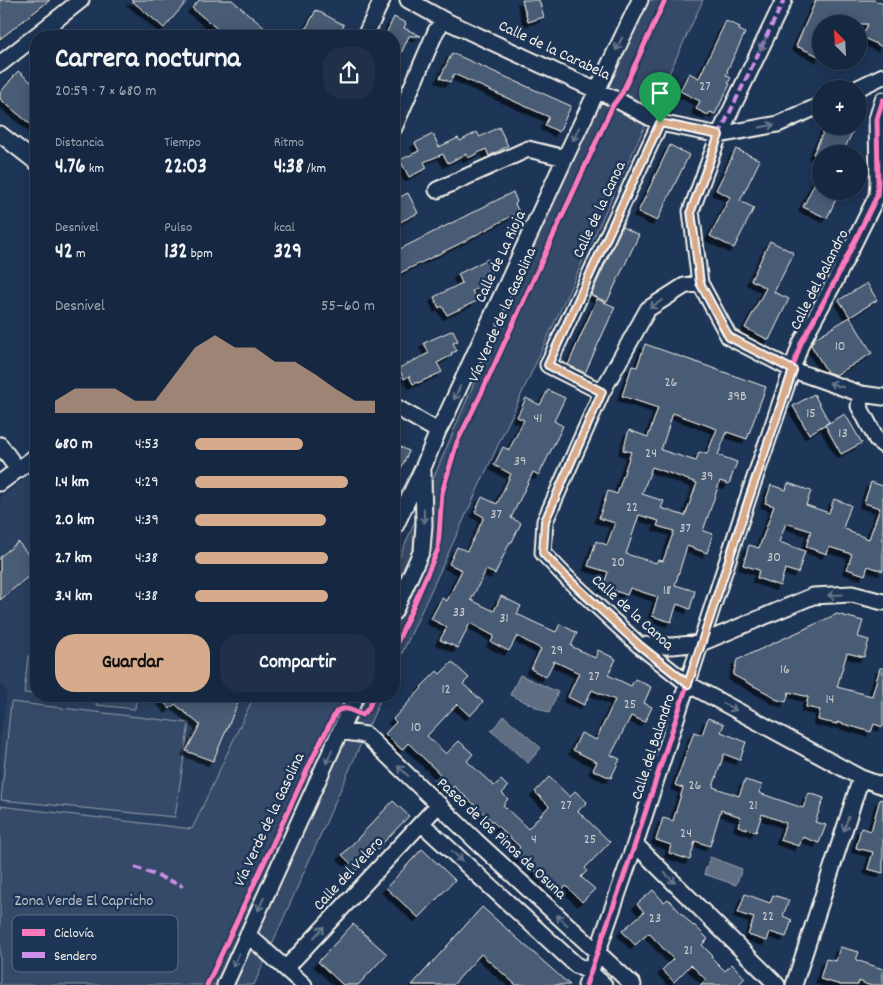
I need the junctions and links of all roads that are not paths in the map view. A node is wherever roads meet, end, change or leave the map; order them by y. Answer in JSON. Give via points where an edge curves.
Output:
{"nodes":[{"id":1,"x":81,"y":0,"type":"edge"},
{"id":2,"x":382,"y":0,"type":"edge"},
{"id":3,"x":408,"y":0,"type":"edge"},
{"id":4,"x":640,"y":0,"type":"edge"},
{"id":5,"x":784,"y":0,"type":"edge"},
{"id":6,"x":444,"y":20,"type":"junction"},
{"id":7,"x":43,"y":30,"type":"edge"},
{"id":8,"x":368,"y":30,"type":"edge"},
{"id":9,"x":30,"y":40,"type":"edge"},
{"id":10,"x":0,"y":64,"type":"edge"},
{"id":11,"x":883,"y":76,"type":"edge"},
{"id":12,"x":867,"y":84,"type":"edge"},
{"id":13,"x":597,"y":90,"type":"junction"},
{"id":14,"x":883,"y":100,"type":"edge"},
{"id":15,"x":812,"y":108,"type":"edge"},
{"id":16,"x":400,"y":114,"type":"edge"},
{"id":17,"x":660,"y":123,"type":"junction"},
{"id":18,"x":0,"y":134,"type":"edge"},
{"id":19,"x":719,"y":135,"type":"junction"},
{"id":20,"x":30,"y":157,"type":"edge"},
{"id":21,"x":565,"y":158,"type":"junction"},
{"id":22,"x":437,"y":190,"type":"dead end"},
{"id":23,"x":880,"y":197,"type":"edge"},
{"id":24,"x":700,"y":283,"type":"junction"},
{"id":25,"x":793,"y":370,"type":"junction"},
{"id":26,"x":602,"y":392,"type":"junction"},
{"id":27,"x":861,"y":394,"type":"junction"},
{"id":28,"x":883,"y":397,"type":"edge"},
{"id":29,"x":400,"y":409,"type":"edge"},
{"id":30,"x":438,"y":431,"type":"junction"},
{"id":31,"x":0,"y":444,"type":"edge"},
{"id":32,"x":883,"y":445,"type":"edge"},
{"id":33,"x":30,"y":461,"type":"edge"},
{"id":34,"x":423,"y":468,"type":"junction"},
{"id":35,"x":18,"y":470,"type":"junction"},
{"id":36,"x":0,"y":483,"type":"edge"},
{"id":37,"x":400,"y":516,"type":"edge"},
{"id":38,"x":400,"y":599,"type":"edge"},
{"id":39,"x":883,"y":602,"type":"edge"},
{"id":40,"x":701,"y":643,"type":"junction"},
{"id":41,"x":639,"y":645,"type":"junction"},
{"id":42,"x":688,"y":684,"type":"junction"},
{"id":43,"x":353,"y":702,"type":"edge"},
{"id":44,"x":340,"y":731,"type":"junction"},
{"id":45,"x":862,"y":778,"type":"junction"},
{"id":46,"x":883,"y":786,"type":"edge"},
{"id":47,"x":439,"y":804,"type":"junction"},
{"id":48,"x":421,"y":823,"type":"junction"},
{"id":49,"x":635,"y":844,"type":"junction"},
{"id":50,"x":248,"y":935,"type":"junction"},
{"id":51,"x":598,"y":953,"type":"junction"},
{"id":52,"x":286,"y":968,"type":"junction"},
{"id":53,"x":588,"y":979,"type":"edge"},
{"id":54,"x":225,"y":985,"type":"edge"},
{"id":55,"x":304,"y":985,"type":"edge"},
{"id":56,"x":604,"y":985,"type":"edge"},
{"id":57,"x":633,"y":985,"type":"edge"},
{"id":58,"x":777,"y":985,"type":"edge"},
{"id":59,"x":794,"y":985,"type":"edge"}],
"edges":[{"from":1,"to":7,"type":"street"},
{"from":2,"to":8,"type":"street"},
{"from":3,"to":6,"type":"street","name":"Calle de la Carabela"},
{"from":4,"to":13,"type":"street","name":"Calle de La Rioja","one_way":true},
{"from":5,"to":19,"type":"street","one_way":true},
{"from":6,"to":13,"type":"street","name":"Calle de la Carabela"},
{"from":6,"to":16,"type":"street","via":[[436,31]]},
{"from":9,"to":10,"type":"street"},
{"from":11,"to":12,"type":"street"},
{"from":13,"to":17,"type":"street","name":"Calle de la Carabela"},
{"from":13,"to":21,"type":"street","name":"Calle de La Rioja","one_way":true},
{"from":14,"to":23,"type":"street","name":"Calle del Balandro","via":[[877,119]]},
{"from":19,"to":15,"type":"street","name":"Calle de la Carabela","one_way":true,"via":[[778,124]]},
{"from":17,"to":19,"type":"street","name":"Calle de la Carabela"},
{"from":17,"to":26,"type":"street","name":"Calle de la Canoa","via":[[548,365]]},
{"from":18,"to":20,"type":"street"},
{"from":19,"to":24,"type":"street","via":[[691,211]]},
{"from":21,"to":22,"type":"street","via":[[528,149]]},
{"from":21,"to":30,"type":"street","name":"Calle de La Rioja","one_way":true},
{"from":23,"to":25,"type":"street","name":"Calle del Balandro","via":[[801,343]]},
{"from":24,"to":25,"type":"street","via":[[729,337]]},
{"from":24,"to":26,"type":"street","name":"Calle de la Canoa","one_way":true,"via":[[684,286],[648,309]]},
{"from":27,"to":25,"type":"street","one_way":true},
{"from":25,"to":40,"type":"street","name":"Calle del Balandro"},
{"from":26,"to":41,"type":"street","name":"Calle de la Canoa","via":[[545,521],[543,553]]},
{"from":27,"to":28,"type":"street"},
{"from":27,"to":32,"type":"street","via":[[859,406]]},
{"from":29,"to":30,"type":"street"},
{"from":30,"to":34,"type":"street","name":"Calle de La Rioja"},
{"from":31,"to":35,"type":"street"},
{"from":33,"to":35,"type":"street"},
{"from":34,"to":37,"type":"street","name":"Calle de La Rioja"},
{"from":34,"to":38,"type":"street","one_way":true,"via":[[422,550]]},
{"from":35,"to":36,"type":"street"},
{"from":39,"to":40,"type":"street","one_way":true,"via":[[852,594],[813,596]]},
{"from":40,"to":41,"type":"street"},
{"from":40,"to":42,"type":"street","name":"Calle del Balandro"},
{"from":41,"to":42,"type":"street","name":"Calle de la Canoa"},
{"from":42,"to":45,"type":"street","name":"Calle de la Canoa","one_way":true},
{"from":42,"to":49,"type":"street","name":"Calle del Balandro"},
{"from":43,"to":44,"type":"street"},
{"from":47,"to":44,"type":"street","name":"Paseo de los Pinos de Osuna","one_way":true,"via":[[366,735]]},
{"from":44,"to":50,"type":"street","one_way":true},
{"from":45,"to":46,"type":"street","name":"Calle de la Canoa"},
{"from":45,"to":59,"type":"street","one_way":true},
{"from":47,"to":48,"type":"street","name":"Calle del Velero"},
{"from":51,"to":47,"type":"street","name":"Paseo de los Pinos de Osuna","one_way":true},
{"from":52,"to":48,"type":"street","name":"Calle del Velero","one_way":true},
{"from":48,"to":53,"type":"street","one_way":true},
{"from":49,"to":51,"type":"street","name":"Calle del Balandro"},
{"from":49,"to":58,"type":"street","one_way":true},
{"from":50,"to":52,"type":"street"},
{"from":50,"to":54,"type":"street","one_way":true},
{"from":51,"to":53,"type":"street","name":"Calle del Balandro"},
{"from":51,"to":57,"type":"street","name":"Paseo de los Pinos de Osuna"},
{"from":52,"to":55,"type":"street"},
{"from":53,"to":56,"type":"street"}]}
